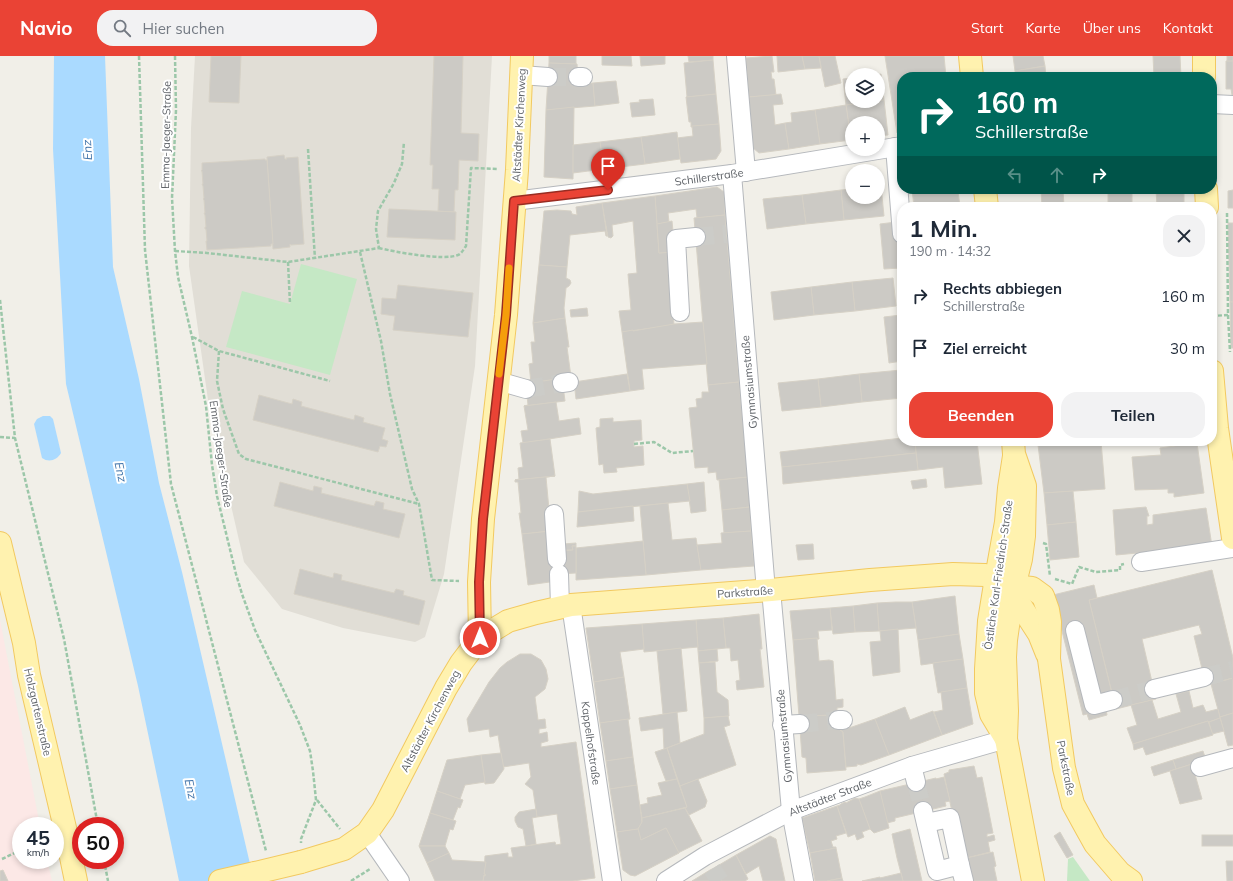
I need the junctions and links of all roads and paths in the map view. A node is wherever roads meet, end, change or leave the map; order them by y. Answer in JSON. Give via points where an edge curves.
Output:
{"nodes":[{"id":1,"x":139,"y":56,"type":"edge"},
{"id":2,"x":175,"y":56,"type":"edge"},
{"id":3,"x":736,"y":56,"type":"edge"},
{"id":4,"x":970,"y":56,"type":"edge"},
{"id":5,"x":1204,"y":56,"type":"edge"},
{"id":6,"x":522,"y":66,"type":"edge"},
{"id":7,"x":972,"y":72,"type":"edge"},
{"id":8,"x":1204,"y":72,"type":"edge"},
{"id":9,"x":548,"y":77,"type":"tunnel mouth"},
{"id":10,"x":1217,"y":104,"type":"edge"},
{"id":11,"x":1233,"y":105,"type":"edge"},
{"id":12,"x":404,"y":142,"type":"dead end"},
{"id":13,"x":897,"y":147,"type":"edge"},
{"id":14,"x":308,"y":149,"type":"dead end"},
{"id":15,"x":517,"y":170,"type":"junction"},
{"id":16,"x":739,"y":173,"type":"junction"},
{"id":17,"x":514,"y":201,"type":"junction"},
{"id":18,"x":1227,"y":220,"type":"dead end"},
{"id":19,"x":696,"y":237,"type":"tunnel mouth"},
{"id":20,"x":379,"y":248,"type":"junction"},
{"id":21,"x":175,"y":251,"type":"junction"},
{"id":22,"x":360,"y":252,"type":"junction"},
{"id":23,"x":315,"y":259,"type":"junction"},
{"id":24,"x":288,"y":262,"type":"junction"},
{"id":25,"x":0,"y":300,"type":"edge"},
{"id":26,"x":290,"y":304,"type":"dead end"},
{"id":27,"x":680,"y":312,"type":"dead end"},
{"id":28,"x":1217,"y":316,"type":"edge"},
{"id":29,"x":1228,"y":316,"type":"junction"},
{"id":30,"x":192,"y":337,"type":"junction"},
{"id":31,"x":219,"y":351,"type":"junction"},
{"id":32,"x":1230,"y":352,"type":"dead end"},
{"id":33,"x":330,"y":381,"type":"dead end"},
{"id":34,"x":498,"y":381,"type":"junction"},
{"id":35,"x":526,"y":389,"type":"tunnel mouth"},
{"id":36,"x":0,"y":437,"type":"edge"},
{"id":37,"x":15,"y":438,"type":"junction"},
{"id":38,"x":1217,"y":440,"type":"edge"},
{"id":39,"x":634,"y":444,"type":"dead end"},
{"id":40,"x":1014,"y":448,"type":"edge"},
{"id":41,"x":693,"y":451,"type":"dead end"},
{"id":42,"x":419,"y":504,"type":"junction"},
{"id":43,"x":554,"y":514,"type":"dead end"},
{"id":44,"x":1233,"y":538,"type":"edge"},
{"id":45,"x":0,"y":543,"type":"edge"},
{"id":46,"x":1233,"y":548,"type":"edge"},
{"id":47,"x":1141,"y":562,"type":"dead end"},
{"id":48,"x":1120,"y":565,"type":"dead end"},
{"id":49,"x":1050,"y":578,"type":"dead end"},
{"id":50,"x":479,"y":582,"type":"junction"},
{"id":51,"x":1005,"y":583,"type":"junction"},
{"id":52,"x":768,"y":590,"type":"junction"},
{"id":53,"x":565,"y":606,"type":"junction"},
{"id":54,"x":1075,"y":630,"type":"dead end"},
{"id":55,"x":480,"y":638,"type":"junction"},
{"id":56,"x":1204,"y":677,"type":"tunnel mouth"},
{"id":57,"x":1154,"y":689,"type":"tunnel mouth"},
{"id":58,"x":1113,"y":700,"type":"tunnel mouth"},
{"id":59,"x":1006,"y":739,"type":"junction"},
{"id":60,"x":1233,"y":758,"type":"edge"},
{"id":61,"x":1200,"y":768,"type":"dead end"},
{"id":62,"x":316,"y":800,"type":"junction"},
{"id":63,"x":791,"y":811,"type":"junction"},
{"id":64,"x":96,"y":817,"type":"edge"},
{"id":65,"x":360,"y":838,"type":"junction"},
{"id":66,"x":266,"y":851,"type":"dead end"},
{"id":67,"x":12,"y":854,"type":"edge"},
{"id":68,"x":2,"y":859,"type":"dead end"},
{"id":69,"x":303,"y":862,"type":"junction"},
{"id":70,"x":106,"y":869,"type":"edge"},
{"id":71,"x":962,"y":873,"type":"edge"},
{"id":72,"x":76,"y":881,"type":"edge"},
{"id":73,"x":108,"y":881,"type":"edge"},
{"id":74,"x":220,"y":881,"type":"edge"},
{"id":75,"x":350,"y":881,"type":"edge"},
{"id":76,"x":400,"y":881,"type":"edge"},
{"id":77,"x":612,"y":881,"type":"edge"},
{"id":78,"x":666,"y":881,"type":"edge"},
{"id":79,"x":804,"y":881,"type":"edge"},
{"id":80,"x":1033,"y":881,"type":"edge"},
{"id":81,"x":1131,"y":881,"type":"edge"}],
"edges":[{"from":1,"to":66,"type":"path","via":[[145,250],[171,484]]},
{"from":2,"to":21,"type":"path","name":"Emma-Jaeger-Straße","via":[[176,110],[172,198]]},
{"from":3,"to":16,"type":"street","name":"Gymnasiumstraße"},
{"from":4,"to":7,"type":"main road"},
{"from":5,"to":8,"type":"main road"},
{"from":6,"to":9,"type":"street"},
{"from":6,"to":15,"type":"main road","name":"Altstädter Kirchenweg"},
{"from":10,"to":11,"type":"street"},
{"from":12,"to":20,"type":"path","via":[[402,164],[378,211],[376,229]]},
{"from":13,"to":16,"type":"street","name":"Schillerstraße"},
{"from":14,"to":23,"type":"path"},
{"from":15,"to":17,"type":"main road","name":"Altstädter Kirchenweg"},
{"from":15,"to":20,"type":"path","via":[[470,168],[466,246],[462,253],[444,257],[411,255]]},
{"from":16,"to":17,"type":"street","name":"Schillerstraße"},
{"from":16,"to":52,"type":"street","name":"Gymnasiumstraße","via":[[731,233],[749,445]]},
{"from":17,"to":34,"type":"main road","name":"Altstädter Kirchenweg","via":[[506,315]]},
{"from":18,"to":29,"type":"path"},
{"from":19,"to":27,"type":"street","via":[[676,239]]},
{"from":20,"to":22,"type":"path"},
{"from":21,"to":24,"type":"path"},
{"from":21,"to":30,"type":"path","name":"Emma-Jaeger-Straße","via":[[181,293]]},
{"from":22,"to":23,"type":"path"},
{"from":22,"to":42,"type":"path","via":[[410,482]]},
{"from":23,"to":24,"type":"path"},
{"from":24,"to":26,"type":"path"},
{"from":25,"to":37,"type":"path"},
{"from":28,"to":29,"type":"path"},
{"from":29,"to":32,"type":"path"},
{"from":30,"to":31,"type":"path"},
{"from":30,"to":62,"type":"path","name":"Emma-Jaeger-Straße","via":[[206,406],[217,496],[236,574],[255,630],[305,736],[310,751]]},
{"from":31,"to":33,"type":"path"},
{"from":31,"to":42,"type":"path","via":[[217,381],[222,409],[239,454],[246,459]]},
{"from":34,"to":35,"type":"street"},
{"from":34,"to":50,"type":"main road","name":"Altstädter Kirchenweg"},
{"from":36,"to":37,"type":"path"},
{"from":37,"to":64,"type":"path","via":[[64,639]]},
{"from":38,"to":44,"type":"main road"},
{"from":39,"to":41,"type":"path","via":[[654,442],[672,454]]},
{"from":40,"to":51,"type":"main road","name":"Östliche Karl-Friedrich-Straße","via":[[1006,522]]},
{"from":42,"to":50,"type":"path","via":[[432,580]]},
{"from":43,"to":53,"type":"street","name":"Kappelhofstraße","via":[[558,566]]},
{"from":45,"to":72,"type":"main road","name":"Holzgartenstraße"},
{"from":46,"to":47,"type":"street"},
{"from":48,"to":49,"type":"path","via":[[1120,570],[1096,572],[1079,567],[1072,584]]},
{"from":50,"to":55,"type":"main road","name":"Altstädter Kirchenweg"},
{"from":51,"to":52,"type":"main road","name":"Parkstraße","via":[[985,574],[953,574]]},
{"from":51,"to":59,"type":"main road","name":"Östliche Karl-Friedrich-Straße","via":[[989,621],[986,693],[991,714]]},
{"from":51,"to":81,"type":"main road","name":"Parkstraße","via":[[1039,634],[1049,659],[1064,768],[1073,804],[1095,844],[1120,873]]},
{"from":52,"to":53,"type":"main road","name":"Parkstraße"},
{"from":52,"to":63,"type":"street","name":"Gymnasiumstraße","via":[[791,724]]},
{"from":53,"to":55,"type":"main road","name":"Parkstraße","via":[[508,622]]},
{"from":53,"to":77,"type":"street","name":"Kappelhofstraße"},
{"from":54,"to":58,"type":"street","via":[[1094,705]]},
{"from":55,"to":65,"type":"main road","name":"Altstädter Kirchenweg","via":[[446,688],[383,810]]},
{"from":56,"to":57,"type":"street"},
{"from":59,"to":63,"type":"street","name":"Altstädter Straße","via":[[914,774]]},
{"from":59,"to":80,"type":"main road","name":"Östliche Karl-Friedrich-Straße"},
{"from":60,"to":61,"type":"street"},
{"from":62,"to":65,"type":"path","via":[[330,817]]},
{"from":62,"to":69,"type":"path","name":"Emma-Jaeger-Straße","via":[[301,839]]},
{"from":63,"to":78,"type":"street","name":"Altstädter Straße","via":[[709,863]]},
{"from":63,"to":79,"type":"street","name":"Gymnasiumstraße"},
{"from":65,"to":69,"type":"main road","name":"Altstädter Kirchenweg","via":[[334,853]]},
{"from":65,"to":75,"type":"path","via":[[370,869]]},
{"from":65,"to":76,"type":"street"},
{"from":67,"to":68,"type":"path"},
{"from":69,"to":74,"type":"main road","name":"Altstädter Kirchenweg","bridge":true},
{"from":70,"to":73,"type":"path"},
{"from":71,"to":71,"type":"street","via":[[950,818],[925,817],[937,870]]}]}
